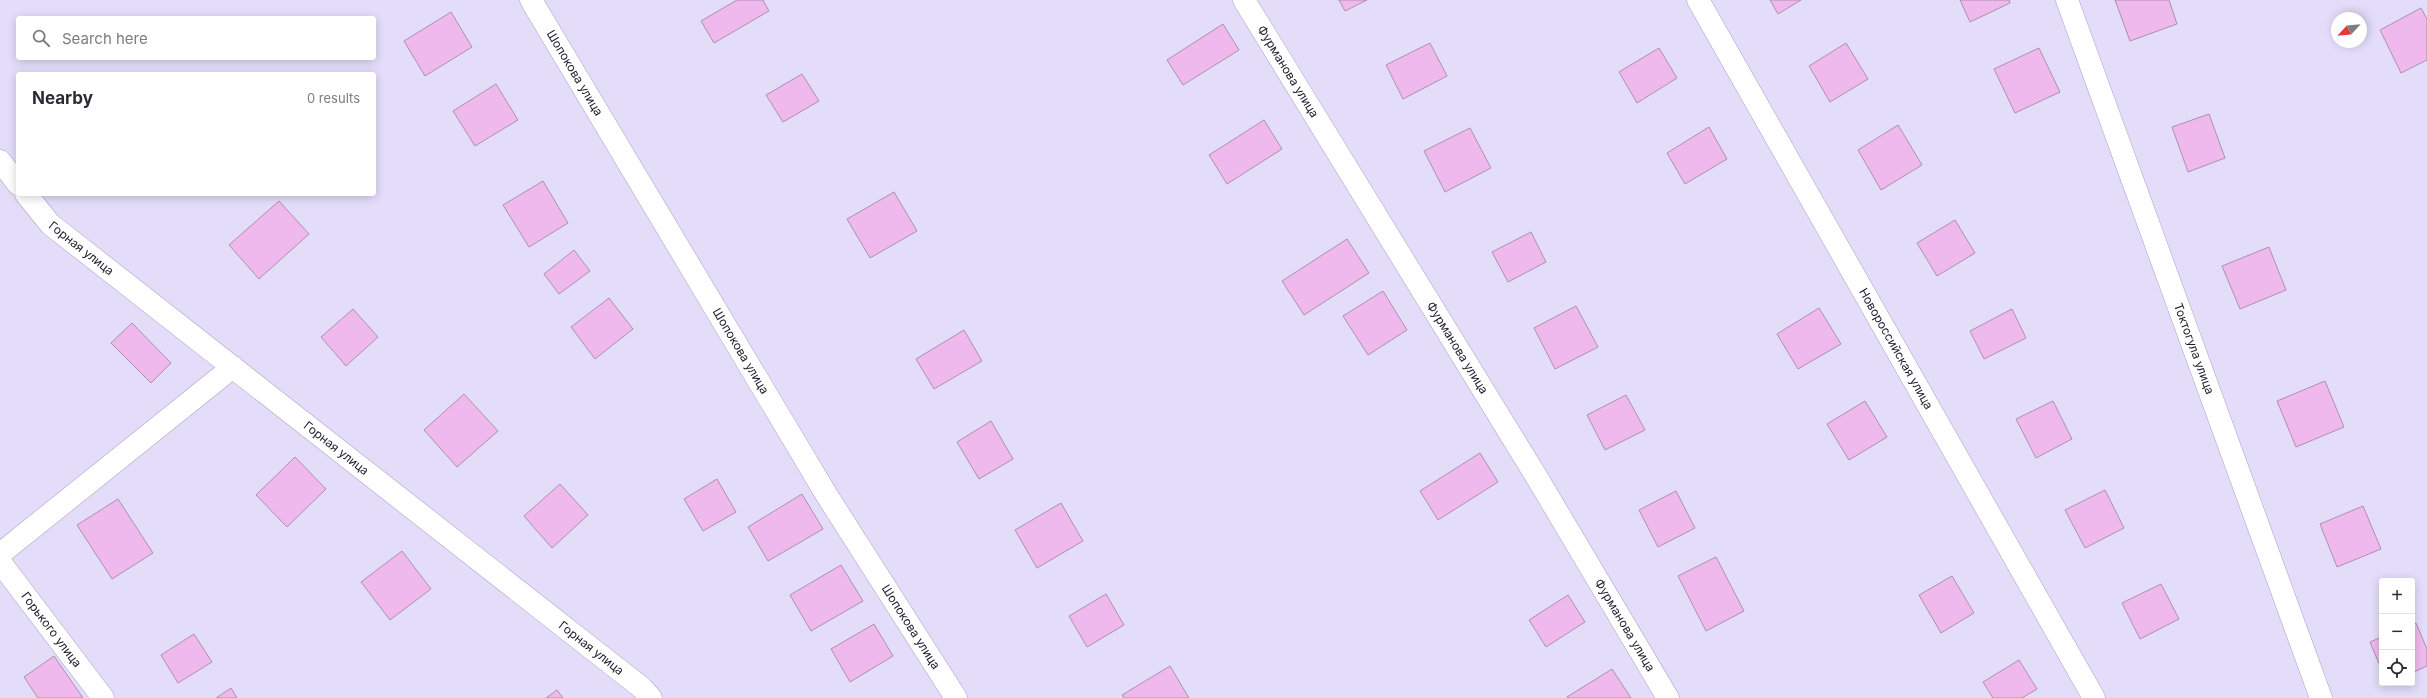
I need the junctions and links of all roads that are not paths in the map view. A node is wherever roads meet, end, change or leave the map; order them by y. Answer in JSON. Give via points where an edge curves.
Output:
{"nodes":[{"id":1,"x":531,"y":0,"type":"edge"},
{"id":2,"x":1244,"y":0,"type":"edge"},
{"id":3,"x":1698,"y":0,"type":"edge"},
{"id":4,"x":2067,"y":0,"type":"edge"},
{"id":5,"x":0,"y":161,"type":"edge"},
{"id":6,"x":16,"y":181,"type":"edge"},
{"id":7,"x":28,"y":196,"type":"edge"},
{"id":8,"x":233,"y":367,"type":"junction"},
{"id":9,"x":0,"y":554,"type":"edge"},
{"id":10,"x":0,"y":562,"type":"edge"},
{"id":11,"x":104,"y":698,"type":"edge"},
{"id":12,"x":651,"y":698,"type":"edge"},
{"id":13,"x":956,"y":698,"type":"edge"},
{"id":14,"x":1668,"y":698,"type":"edge"},
{"id":15,"x":2094,"y":698,"type":"edge"},
{"id":16,"x":2321,"y":698,"type":"edge"}],
"edges":[{"from":1,"to":13,"type":"street","name":"Шопокова улица","via":[[826,494]]},
{"from":2,"to":14,"type":"street","name":"Фурманова улица"},
{"from":3,"to":15,"type":"street","name":"Новороссийская улица"},
{"from":4,"to":16,"type":"street","name":"Токтогула улица"},
{"from":5,"to":6,"type":"street"},
{"from":7,"to":8,"type":"street","name":"Горная улица","via":[[50,224]]},
{"from":8,"to":9,"type":"street"},
{"from":8,"to":12,"type":"street","name":"Горная улица","via":[[629,678]]},
{"from":10,"to":11,"type":"street","name":"Горького улица"}]}
